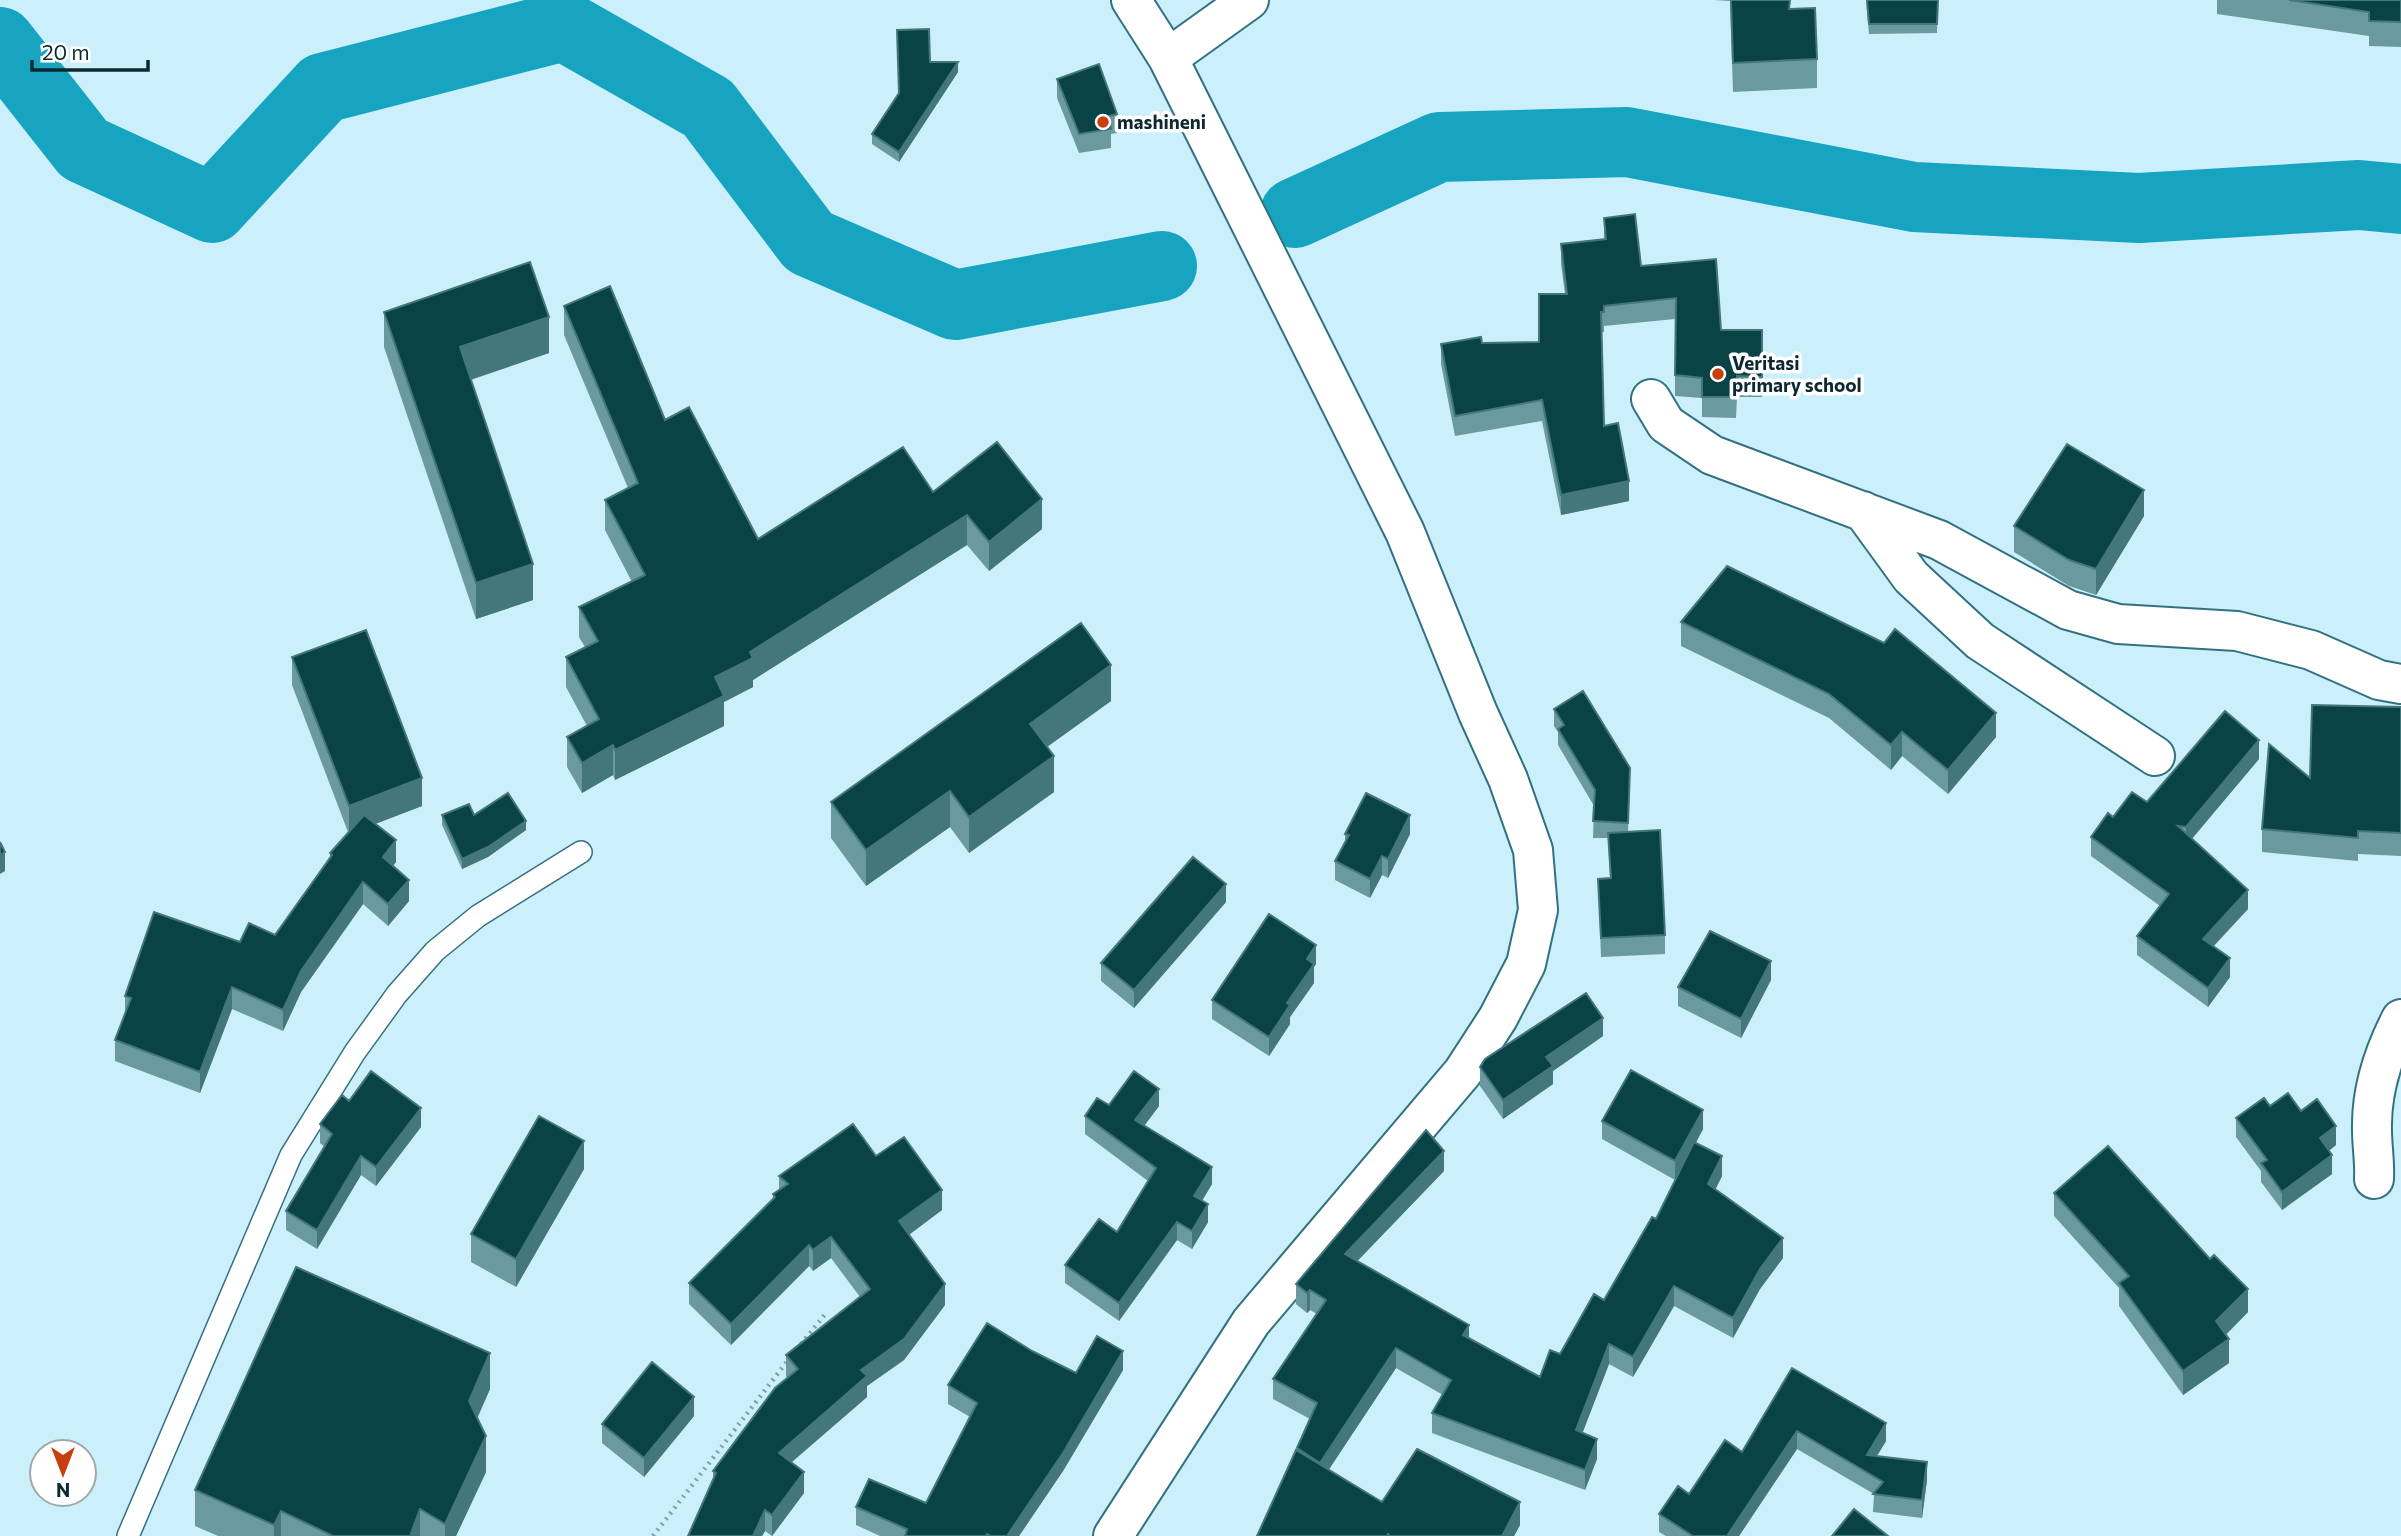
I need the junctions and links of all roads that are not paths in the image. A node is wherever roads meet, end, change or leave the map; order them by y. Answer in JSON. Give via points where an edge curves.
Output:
{"nodes":[{"id":1,"x":1131,"y":0,"type":"edge"},
{"id":2,"x":1249,"y":0,"type":"edge"},
{"id":3,"x":1168,"y":58,"type":"junction"},
{"id":4,"x":1651,"y":399,"type":"dead end"},
{"id":5,"x":1863,"y":511,"type":"junction"},
{"id":6,"x":2401,"y":684,"type":"edge"},
{"id":7,"x":2155,"y":756,"type":"dead end"},
{"id":8,"x":580,"y":852,"type":"dead end"},
{"id":9,"x":2401,"y":1019,"type":"edge"},
{"id":10,"x":2374,"y":1179,"type":"dead end"},
{"id":11,"x":128,"y":1536,"type":"edge"},
{"id":12,"x":1113,"y":1536,"type":"edge"}],
"edges":[{"from":1,"to":3,"type":"street"},
{"from":2,"to":3,"type":"street"},
{"from":3,"to":12,"type":"street","via":[[1405,532],[1533,850],[1538,910],[1526,964],[1463,1072],[1251,1322]]},
{"from":4,"to":5,"type":"street","via":[[1666,424],[1712,455]]},
{"from":5,"to":6,"type":"street","via":[[1939,540],[2068,610],[2118,624],[2237,631],[2311,650],[2379,680]]},
{"from":5,"to":7,"type":"street","via":[[1911,576],[1980,641]]},
{"from":8,"to":11,"type":"lane","via":[[478,916],[435,951],[355,1052],[291,1156]]},
{"from":9,"to":10,"type":"street","via":[[2375,1091]]}]}
